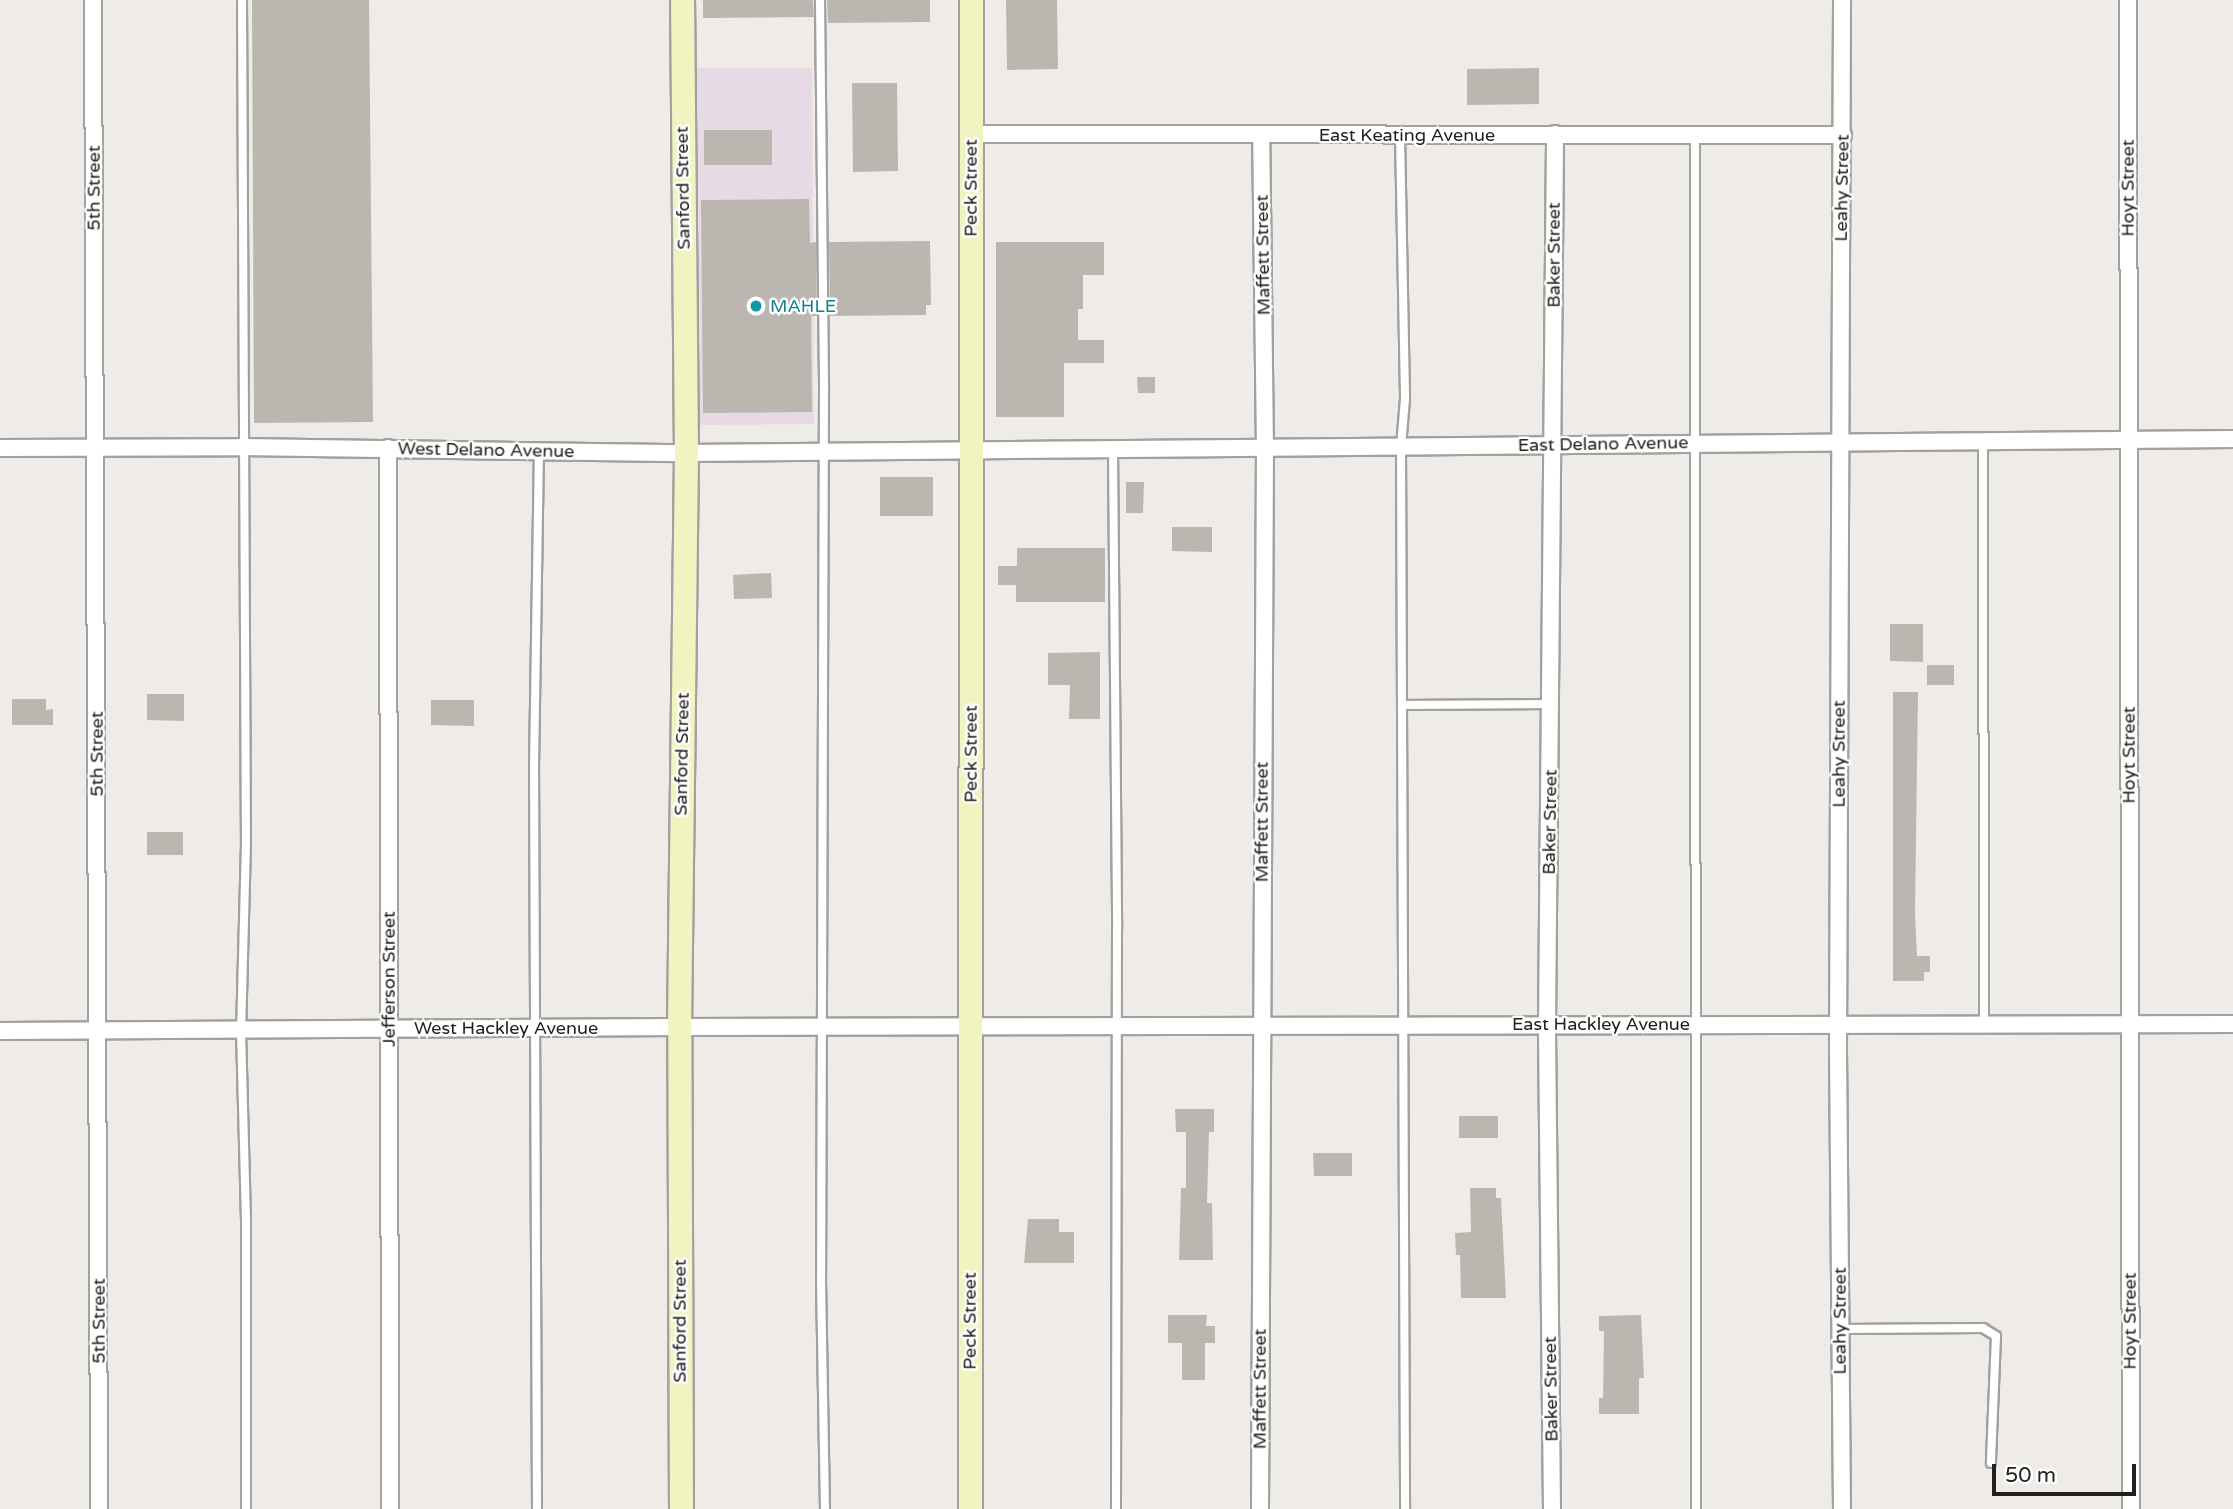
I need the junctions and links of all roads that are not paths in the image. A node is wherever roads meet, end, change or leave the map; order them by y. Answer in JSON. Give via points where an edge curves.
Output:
{"nodes":[{"id":1,"x":93,"y":0,"type":"edge"},
{"id":2,"x":242,"y":0,"type":"edge"},
{"id":3,"x":682,"y":0,"type":"edge"},
{"id":4,"x":820,"y":0,"type":"edge"},
{"id":5,"x":971,"y":0,"type":"edge"},
{"id":6,"x":1842,"y":0,"type":"edge"},
{"id":7,"x":2128,"y":0,"type":"edge"},
{"id":8,"x":971,"y":134,"type":"junction"},
{"id":9,"x":1555,"y":134,"type":"junction"},
{"id":10,"x":1695,"y":134,"type":"junction"},
{"id":11,"x":1261,"y":135,"type":"junction"},
{"id":12,"x":1400,"y":135,"type":"junction"},
{"id":13,"x":1843,"y":135,"type":"junction"},
{"id":14,"x":2129,"y":439,"type":"junction"},
{"id":15,"x":2233,"y":439,"type":"edge"},
{"id":16,"x":1983,"y":440,"type":"junction"},
{"id":17,"x":1840,"y":441,"type":"junction"},
{"id":18,"x":1696,"y":443,"type":"junction"},
{"id":19,"x":1553,"y":445,"type":"junction"},
{"id":20,"x":95,"y":447,"type":"junction"},
{"id":21,"x":242,"y":447,"type":"junction"},
{"id":22,"x":1401,"y":447,"type":"junction"},
{"id":23,"x":0,"y":448,"type":"edge"},
{"id":24,"x":388,"y":448,"type":"junction"},
{"id":25,"x":1265,"y":449,"type":"junction"},
{"id":26,"x":1113,"y":450,"type":"junction"},
{"id":27,"x":539,"y":451,"type":"junction"},
{"id":28,"x":972,"y":451,"type":"junction"},
{"id":29,"x":822,"y":452,"type":"junction"},
{"id":30,"x":685,"y":453,"type":"junction"},
{"id":31,"x":1552,"y":704,"type":"junction"},
{"id":32,"x":1404,"y":705,"type":"junction"},
{"id":33,"x":1838,"y":1023,"type":"junction"},
{"id":34,"x":1984,"y":1023,"type":"junction"},
{"id":35,"x":1547,"y":1024,"type":"junction"},
{"id":36,"x":1696,"y":1024,"type":"junction"},
{"id":37,"x":2129,"y":1024,"type":"junction"},
{"id":38,"x":2233,"y":1024,"type":"edge"},
{"id":39,"x":1405,"y":1026,"type":"junction"},
{"id":40,"x":678,"y":1027,"type":"junction"},
{"id":41,"x":824,"y":1027,"type":"junction"},
{"id":42,"x":970,"y":1027,"type":"junction"},
{"id":43,"x":1117,"y":1027,"type":"junction"},
{"id":44,"x":1261,"y":1027,"type":"junction"},
{"id":45,"x":535,"y":1028,"type":"junction"},
{"id":46,"x":389,"y":1029,"type":"junction"},
{"id":47,"x":241,"y":1030,"type":"junction"},
{"id":48,"x":0,"y":1031,"type":"edge"},
{"id":49,"x":99,"y":1032,"type":"junction"},
{"id":50,"x":1840,"y":1329,"type":"junction"},
{"id":51,"x":1991,"y":1463,"type":"dead end"},
{"id":52,"x":99,"y":1509,"type":"edge"},
{"id":53,"x":246,"y":1509,"type":"edge"},
{"id":54,"x":390,"y":1509,"type":"edge"},
{"id":55,"x":537,"y":1509,"type":"edge"},
{"id":56,"x":681,"y":1509,"type":"edge"},
{"id":57,"x":825,"y":1509,"type":"edge"},
{"id":58,"x":970,"y":1509,"type":"edge"},
{"id":59,"x":1116,"y":1509,"type":"edge"},
{"id":60,"x":1260,"y":1509,"type":"edge"},
{"id":61,"x":1405,"y":1509,"type":"edge"},
{"id":62,"x":1552,"y":1509,"type":"edge"},
{"id":63,"x":1696,"y":1509,"type":"edge"},
{"id":64,"x":1842,"y":1509,"type":"edge"},
{"id":65,"x":2131,"y":1509,"type":"edge"}],
"edges":[{"from":1,"to":20,"type":"street","name":"5th Street"},
{"from":2,"to":21,"type":"lane"},
{"from":3,"to":30,"type":"street","name":"Sanford Street"},
{"from":4,"to":29,"type":"lane"},
{"from":5,"to":8,"type":"street","name":"Peck Street"},
{"from":6,"to":13,"type":"street","name":"Leahy Street"},
{"from":7,"to":14,"type":"street","name":"Hoyt Street"},
{"from":8,"to":11,"type":"street","name":"East Keating Avenue"},
{"from":8,"to":28,"type":"street","name":"Peck Street"},
{"from":9,"to":10,"type":"street","name":"East Keating Avenue"},
{"from":9,"to":12,"type":"street","name":"East Keating Avenue"},
{"from":9,"to":19,"type":"street","name":"Baker Street"},
{"from":10,"to":13,"type":"street","name":"East Keating Avenue"},
{"from":10,"to":18,"type":"lane"},
{"from":11,"to":12,"type":"street","name":"East Keating Avenue"},
{"from":11,"to":25,"type":"street","name":"Maffett Street"},
{"from":12,"to":22,"type":"lane","via":[[1405,398]]},
{"from":13,"to":17,"type":"street","name":"Leahy Street"},
{"from":14,"to":15,"type":"street","name":"East Delano Avenue"},
{"from":14,"to":16,"type":"street","name":"East Delano Avenue"},
{"from":14,"to":37,"type":"street","name":"Hoyt Street"},
{"from":16,"to":17,"type":"street","name":"East Delano Avenue"},
{"from":16,"to":34,"type":"lane"},
{"from":17,"to":18,"type":"street","name":"East Delano Avenue"},
{"from":17,"to":33,"type":"street","name":"Leahy Street"},
{"from":18,"to":19,"type":"street","name":"East Delano Avenue"},
{"from":18,"to":36,"type":"lane"},
{"from":19,"to":22,"type":"street","name":"East Delano Avenue"},
{"from":19,"to":31,"type":"street","name":"Baker Street"},
{"from":20,"to":21,"type":"street","name":"West Delano Avenue"},
{"from":20,"to":23,"type":"street","name":"West Delano Avenue"},
{"from":20,"to":49,"type":"street","name":"5th Street"},
{"from":21,"to":24,"type":"street","name":"West Delano Avenue"},
{"from":21,"to":47,"type":"lane","via":[[246,897]]},
{"from":22,"to":25,"type":"street","name":"East Delano Avenue"},
{"from":22,"to":32,"type":"lane"},
{"from":24,"to":27,"type":"street","name":"West Delano Avenue"},
{"from":24,"to":46,"type":"street","name":"Jefferson Street"},
{"from":25,"to":26,"type":"street","name":"East Delano Avenue"},
{"from":25,"to":44,"type":"street","name":"Maffett Street"},
{"from":26,"to":28,"type":"street","name":"East Delano Avenue"},
{"from":26,"to":43,"type":"lane"},
{"from":27,"to":30,"type":"street","name":"West Delano Avenue"},
{"from":27,"to":45,"type":"lane"},
{"from":28,"to":29,"type":"street","name":"West Delano Avenue"},
{"from":28,"to":42,"type":"street","name":"Peck Street"},
{"from":29,"to":30,"type":"street","name":"West Delano Avenue"},
{"from":29,"to":41,"type":"lane"},
{"from":30,"to":40,"type":"street","name":"Sanford Street"},
{"from":31,"to":32,"type":"lane"},
{"from":31,"to":35,"type":"street","name":"Baker Street"},
{"from":32,"to":39,"type":"lane"},
{"from":33,"to":34,"type":"street","name":"East Hackley Avenue"},
{"from":33,"to":36,"type":"street","name":"East Hackley Avenue"},
{"from":33,"to":50,"type":"street","name":"Leahy Street"},
{"from":34,"to":37,"type":"street","name":"East Hackley Avenue"},
{"from":35,"to":36,"type":"street","name":"East Hackley Avenue"},
{"from":35,"to":39,"type":"street","name":"East Hackley Avenue"},
{"from":35,"to":62,"type":"street","name":"Baker Street"},
{"from":36,"to":63,"type":"lane"},
{"from":37,"to":38,"type":"street","name":"East Hackley Avenue"},
{"from":37,"to":65,"type":"street","name":"Hoyt Street"},
{"from":39,"to":44,"type":"street","name":"East Hackley Avenue"},
{"from":39,"to":61,"type":"lane"},
{"from":40,"to":41,"type":"street","name":"West Hackley Avenue"},
{"from":40,"to":45,"type":"street","name":"West Hackley Avenue"},
{"from":40,"to":56,"type":"street","name":"Sanford Street"},
{"from":41,"to":42,"type":"street","name":"West Hackley Avenue"},
{"from":41,"to":57,"type":"lane","via":[[821,1280]]},
{"from":42,"to":43,"type":"street","name":"East Hackley Avenue"},
{"from":42,"to":58,"type":"street","name":"Peck Street"},
{"from":43,"to":44,"type":"street","name":"East Hackley Avenue"},
{"from":43,"to":59,"type":"lane"},
{"from":44,"to":60,"type":"street","name":"Maffett Street"},
{"from":45,"to":46,"type":"street","name":"West Hackley Avenue"},
{"from":45,"to":55,"type":"lane"},
{"from":46,"to":47,"type":"street","name":"West Hackley Avenue"},
{"from":46,"to":54,"type":"street","name":"Jefferson Street"},
{"from":47,"to":49,"type":"street","name":"West Hackley Avenue"},
{"from":47,"to":53,"type":"lane"},
{"from":48,"to":49,"type":"street","name":"West Hackley Avenue"},
{"from":49,"to":52,"type":"street","name":"5th Street"},
{"from":50,"to":51,"type":"lane","via":[[1983,1328],[1996,1336]]},
{"from":50,"to":64,"type":"street","name":"Leahy Street"}]}
